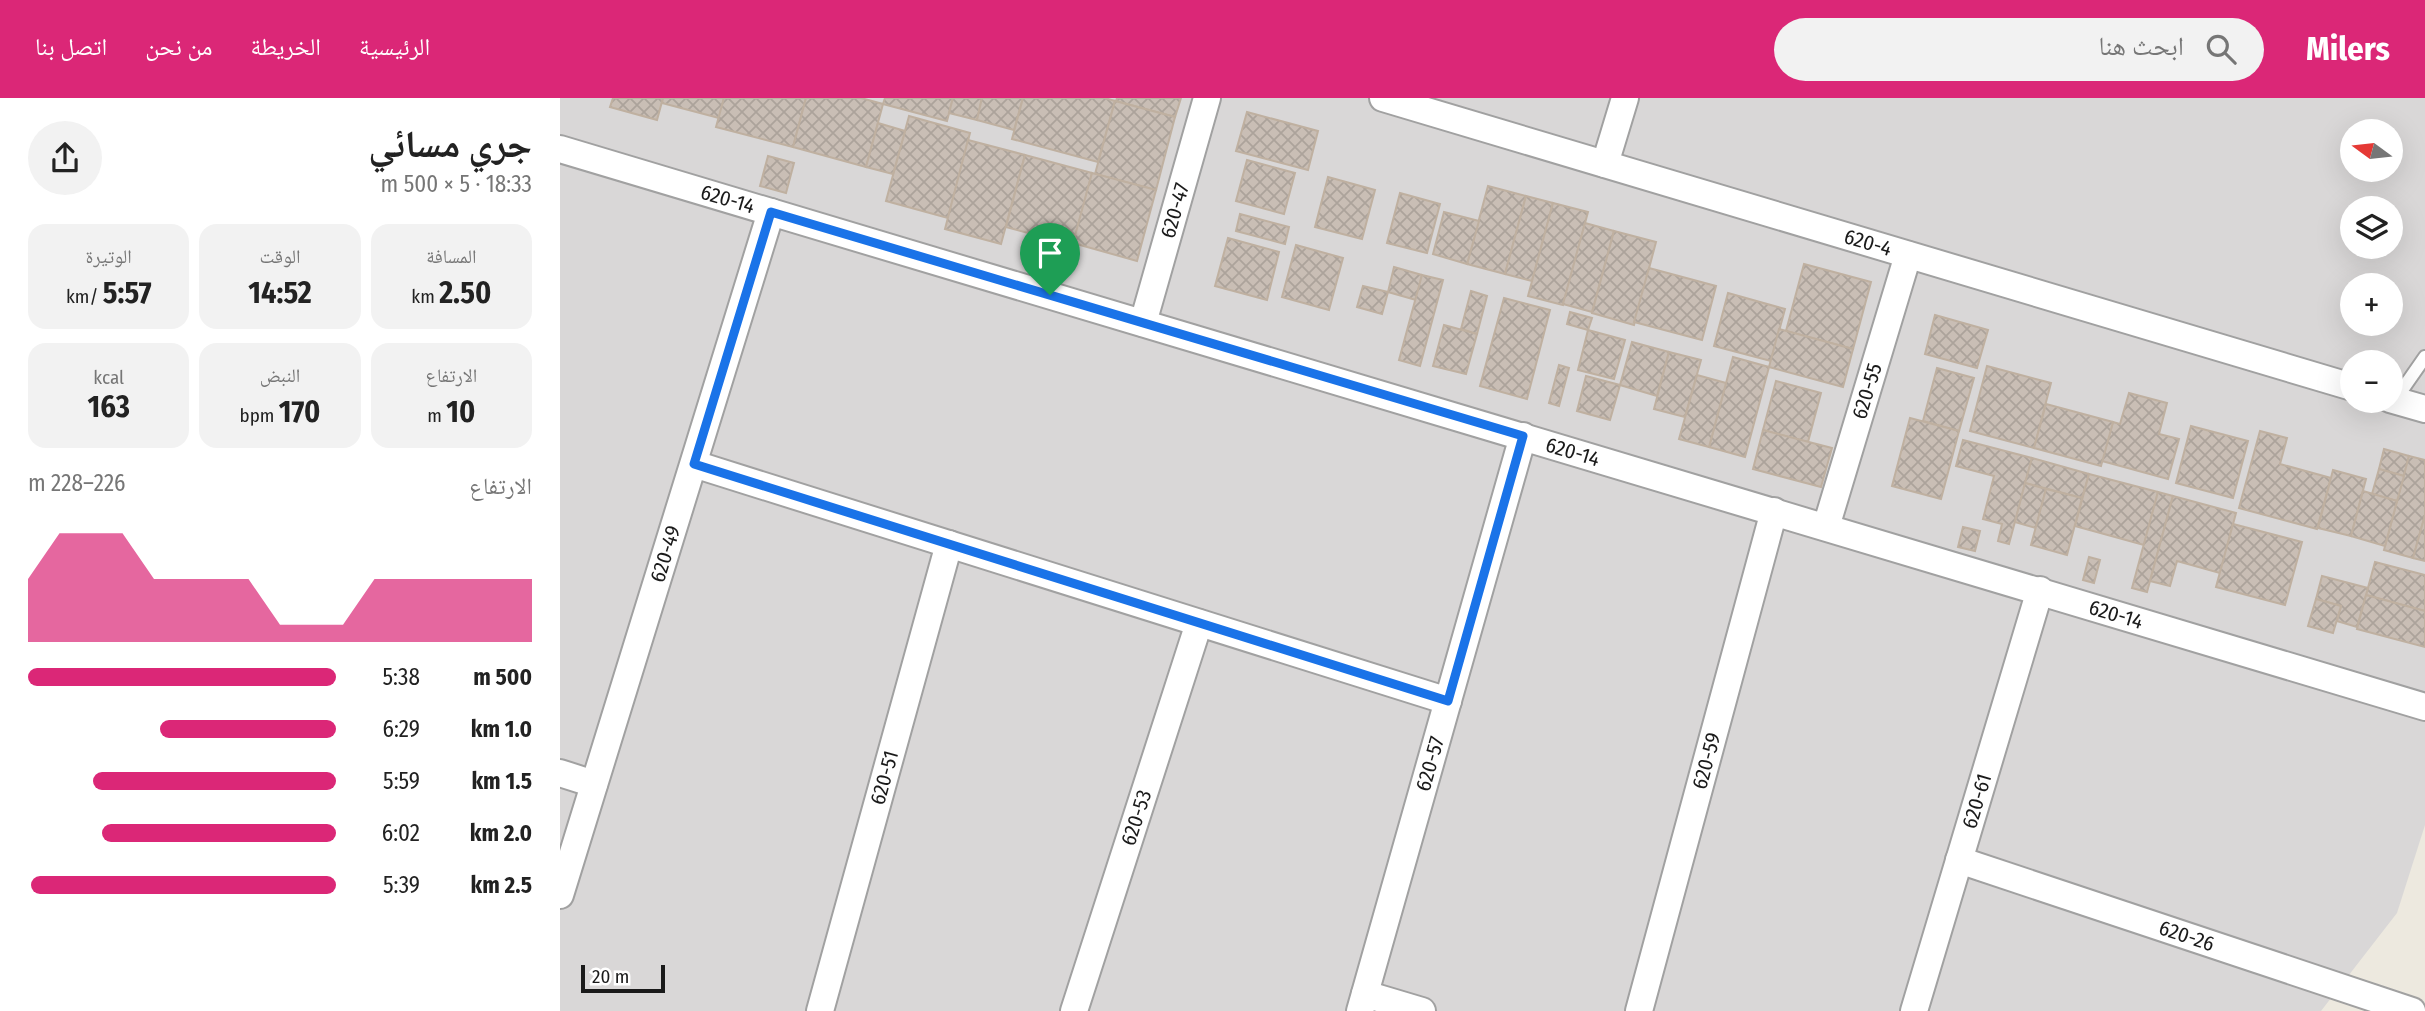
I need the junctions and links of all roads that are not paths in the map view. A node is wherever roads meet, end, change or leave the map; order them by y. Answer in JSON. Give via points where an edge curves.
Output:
{"nodes":[{"id":1,"x":1207,"y":98,"type":"edge"},
{"id":2,"x":1383,"y":98,"type":"edge"},
{"id":3,"x":1625,"y":98,"type":"edge"},
{"id":4,"x":560,"y":149,"type":"edge"},
{"id":5,"x":1605,"y":164,"type":"junction"},
{"id":6,"x":771,"y":212,"type":"junction"},
{"id":7,"x":1908,"y":255,"type":"junction"},
{"id":8,"x":1143,"y":323,"type":"junction"},
{"id":9,"x":2425,"y":357,"type":"edge"},
{"id":10,"x":2340,"y":383,"type":"edge"},
{"id":11,"x":2403,"y":386,"type":"edge"},
{"id":12,"x":2403,"y":402,"type":"edge"},
{"id":13,"x":2425,"y":409,"type":"edge"},
{"id":14,"x":1523,"y":436,"type":"junction"},
{"id":15,"x":694,"y":464,"type":"junction"},
{"id":16,"x":1773,"y":511,"type":"junction"},
{"id":17,"x":1826,"y":527,"type":"junction"},
{"id":18,"x":949,"y":544,"type":"junction"},
{"id":19,"x":2040,"y":590,"type":"junction"},
{"id":20,"x":1199,"y":623,"type":"junction"},
{"id":21,"x":1448,"y":701,"type":"junction"},
{"id":22,"x":2425,"y":706,"type":"edge"},
{"id":23,"x":560,"y":773,"type":"edge"},
{"id":24,"x":594,"y":784,"type":"junction"},
{"id":25,"x":1959,"y":860,"type":"junction"},
{"id":26,"x":560,"y":895,"type":"edge"},
{"id":27,"x":1362,"y":1003,"type":"edge"},
{"id":28,"x":820,"y":1011,"type":"edge"},
{"id":29,"x":1074,"y":1011,"type":"edge"},
{"id":30,"x":1422,"y":1011,"type":"edge"},
{"id":31,"x":1639,"y":1011,"type":"edge"},
{"id":32,"x":1914,"y":1011,"type":"edge"},
{"id":33,"x":2412,"y":1011,"type":"edge"}],
"edges":[{"from":1,"to":8,"type":"street","name":"620-47"},
{"from":2,"to":5,"type":"street","name":"620-4"},
{"from":3,"to":5,"type":"street"},
{"from":4,"to":6,"type":"street","name":"620-14"},
{"from":5,"to":7,"type":"street","name":"620-4"},
{"from":6,"to":8,"type":"street","name":"620-14"},
{"from":6,"to":15,"type":"street","name":"620-49"},
{"from":7,"to":10,"type":"street","name":"620-4"},
{"from":7,"to":17,"type":"street","name":"620-55"},
{"from":8,"to":14,"type":"street","name":"620-14"},
{"from":9,"to":11,"type":"lane"},
{"from":12,"to":13,"type":"street"},
{"from":14,"to":16,"type":"street","name":"620-14"},
{"from":14,"to":21,"type":"street","name":"620-57"},
{"from":15,"to":18,"type":"street"},
{"from":15,"to":24,"type":"street","name":"620-49"},
{"from":16,"to":17,"type":"street","name":"620-14"},
{"from":16,"to":31,"type":"street","name":"620-59"},
{"from":17,"to":19,"type":"street","name":"620-14"},
{"from":18,"to":20,"type":"street"},
{"from":18,"to":28,"type":"street","name":"620-51"},
{"from":19,"to":22,"type":"street","name":"620-14"},
{"from":19,"to":25,"type":"street","name":"620-61"},
{"from":20,"to":21,"type":"street"},
{"from":20,"to":29,"type":"street","name":"620-53"},
{"from":21,"to":27,"type":"street","name":"620-57"},
{"from":23,"to":24,"type":"street"},
{"from":24,"to":26,"type":"street","name":"620-49"},
{"from":25,"to":32,"type":"street","name":"620-61"},
{"from":25,"to":33,"type":"street","name":"620-26"},
{"from":27,"to":30,"type":"street"}]}
